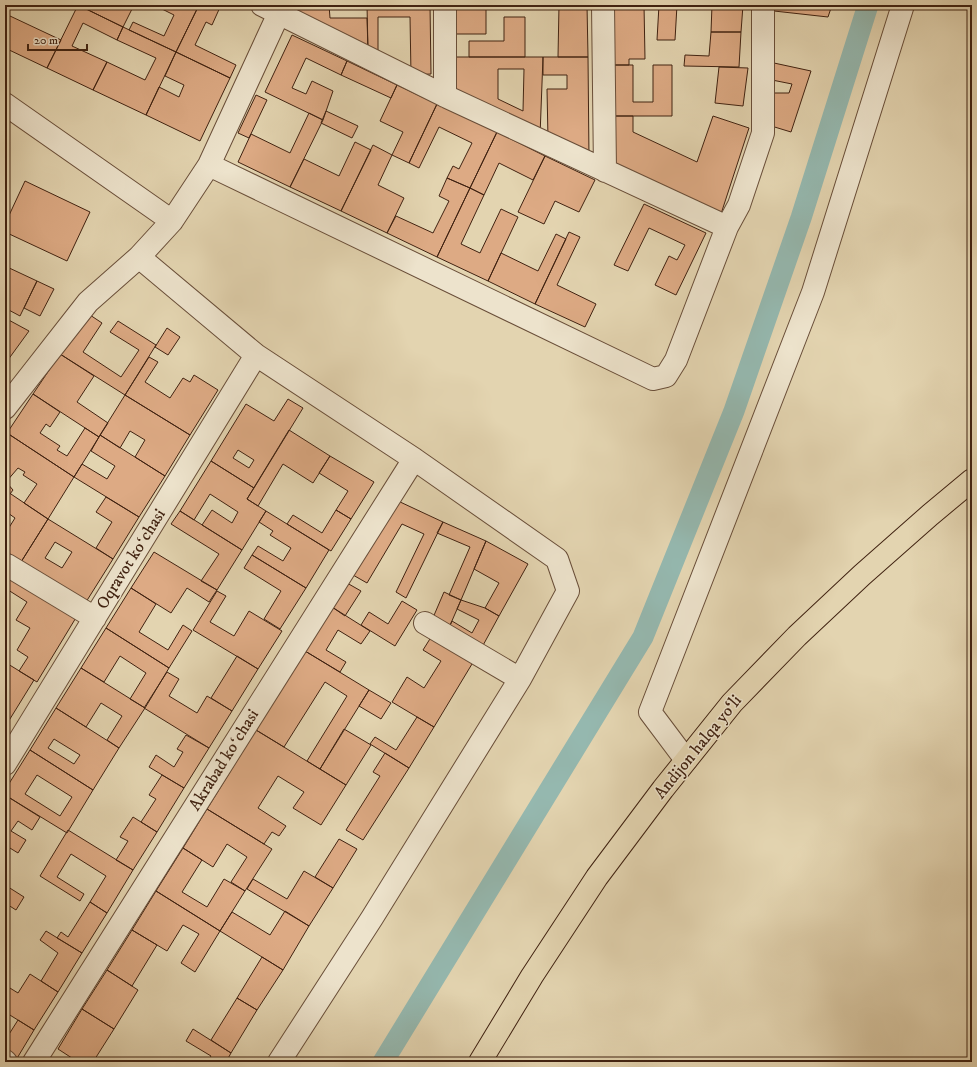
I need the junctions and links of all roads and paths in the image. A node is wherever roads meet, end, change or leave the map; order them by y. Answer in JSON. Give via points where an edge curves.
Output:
{"nodes":[{"id":1,"x":445,"y":5,"type":"edge"},
{"id":2,"x":603,"y":5,"type":"edge"},
{"id":3,"x":763,"y":5,"type":"edge"},
{"id":4,"x":903,"y":5,"type":"edge"},
{"id":5,"x":273,"y":8,"type":"edge"},
{"id":6,"x":445,"y":96,"type":"junction"},
{"id":7,"x":5,"y":104,"type":"edge"},
{"id":8,"x":209,"y":165,"type":"junction"},
{"id":9,"x":605,"y":171,"type":"junction"},
{"id":10,"x":172,"y":221,"type":"junction"},
{"id":11,"x":727,"y":227,"type":"junction"},
{"id":12,"x":139,"y":257,"type":"junction"},
{"id":13,"x":256,"y":355,"type":"junction"},
{"id":14,"x":6,"y":403,"type":"edge"},
{"id":15,"x":414,"y":459,"type":"junction"},
{"id":16,"x":972,"y":480,"type":"edge"},
{"id":17,"x":7,"y":565,"type":"dead end"},
{"id":18,"x":95,"y":618,"type":"junction"},
{"id":19,"x":425,"y":623,"type":"dead end"},
{"id":20,"x":520,"y":679,"type":"junction"},
{"id":21,"x":686,"y":760,"type":"junction"},
{"id":22,"x":5,"y":764,"type":"edge"},
{"id":23,"x":34,"y":1062,"type":"edge"},
{"id":24,"x":279,"y":1062,"type":"edge"},
{"id":25,"x":480,"y":1062,"type":"edge"}],
"edges":[{"from":1,"to":6,"type":"street"},
{"from":2,"to":9,"type":"street"},
{"from":3,"to":11,"type":"street","via":[[763,133],[739,205]]},
{"from":4,"to":21,"type":"street","via":[[813,292],[650,712]]},
{"from":5,"to":6,"type":"street"},
{"from":5,"to":8,"type":"street"},
{"from":6,"to":9,"type":"street"},
{"from":7,"to":10,"type":"street"},
{"from":8,"to":10,"type":"street"},
{"from":8,"to":11,"type":"street","via":[[653,378],[666,376],[676,360]]},
{"from":9,"to":11,"type":"street"},
{"from":10,"to":12,"type":"street"},
{"from":12,"to":13,"type":"street"},
{"from":12,"to":14,"type":"street","via":[[88,302]]},
{"from":13,"to":15,"type":"street"},
{"from":13,"to":18,"type":"street","name":"Oqravot koʻchasi"},
{"from":15,"to":20,"type":"street","via":[[557,559],[568,591]]},
{"from":15,"to":23,"type":"street","name":"Akrabad koʻchasi"},
{"from":16,"to":21,"type":"highway","name":"Andijon halqa yo‘li","via":[[862,575],[803,631],[732,703]]},
{"from":17,"to":18,"type":"street"},
{"from":18,"to":22,"type":"street","name":"Oqravot koʻchasi"},
{"from":19,"to":20,"type":"street"},
{"from":20,"to":24,"type":"street","via":[[372,918]]},
{"from":21,"to":25,"type":"highway","name":"Andijon halqa yo‘li","via":[[597,877],[532,976]]}]}
